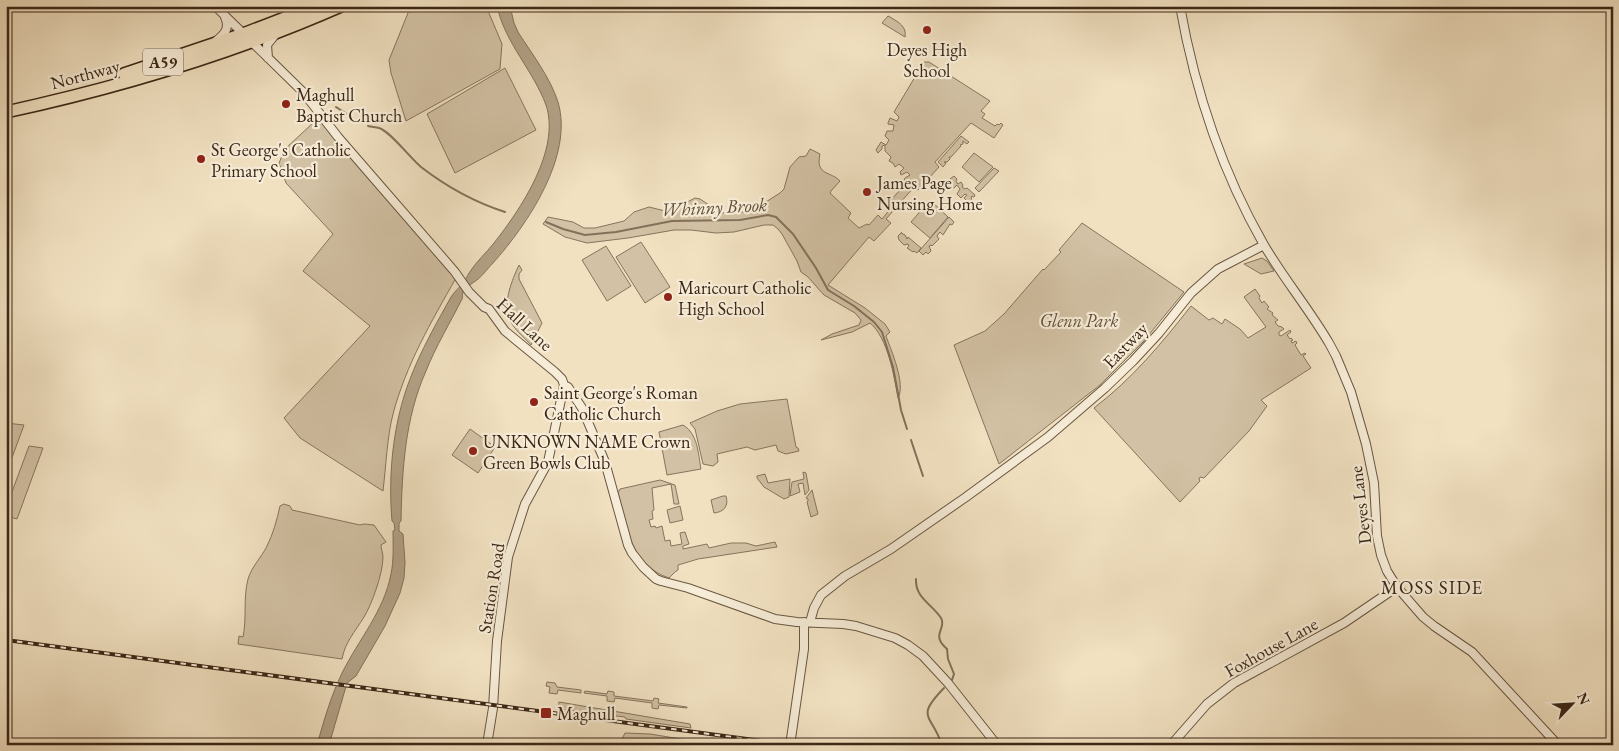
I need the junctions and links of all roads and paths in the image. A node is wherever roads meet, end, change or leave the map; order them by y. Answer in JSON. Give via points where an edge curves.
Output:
{"nodes":[{"id":1,"x":215,"y":6,"type":"edge"},
{"id":2,"x":316,"y":6,"type":"edge"},
{"id":3,"x":341,"y":6,"type":"edge"},
{"id":4,"x":1180,"y":6,"type":"edge"},
{"id":5,"x":224,"y":15,"type":"junction"},
{"id":6,"x":281,"y":31,"type":"junction"},
{"id":7,"x":243,"y":34,"type":"junction"},
{"id":8,"x":252,"y":43,"type":"junction"},
{"id":9,"x":211,"y":45,"type":"junction"},
{"id":10,"x":268,"y":59,"type":"junction"},
{"id":11,"x":6,"y":104,"type":"edge"},
{"id":12,"x":6,"y":112,"type":"edge"},
{"id":13,"x":1264,"y":245,"type":"junction"},
{"id":14,"x":564,"y":385,"type":"junction"},
{"id":15,"x":1396,"y":587,"type":"junction"},
{"id":16,"x":807,"y":622,"type":"junction"},
{"id":17,"x":487,"y":745,"type":"edge"},
{"id":18,"x":790,"y":745,"type":"edge"},
{"id":19,"x":997,"y":745,"type":"edge"},
{"id":20,"x":1170,"y":745,"type":"edge"},
{"id":21,"x":1558,"y":745,"type":"edge"}],
"edges":[{"from":1,"to":5,"type":"street","name":"Hall Lane"},
{"from":2,"to":7,"type":"highway","name":"Northway","number":"A59"},
{"from":3,"to":6,"type":"highway","name":"Northway","number":"A59"},
{"from":4,"to":13,"type":"street","via":[[1196,83],[1215,142],[1238,197]]},
{"from":5,"to":7,"type":"street","name":"Hall Lane"},
{"from":5,"to":9,"type":"street","via":[[227,30]]},
{"from":6,"to":8,"type":"highway","name":"Northway","number":"A59"},
{"from":6,"to":10,"type":"street","via":[[268,43]]},
{"from":7,"to":8,"type":"street","name":"Hall Lane"},
{"from":7,"to":9,"type":"highway","name":"Northway","number":"A59"},
{"from":8,"to":10,"type":"street","name":"Hall Lane"},
{"from":8,"to":12,"type":"highway","name":"Northway","number":"A59","via":[[146,76]]},
{"from":9,"to":11,"type":"highway","name":"Northway","number":"A59","via":[[142,69]]},
{"from":10,"to":14,"type":"street","name":"Hall Lane","via":[[303,92],[469,292],[489,309],[505,330],[556,372]]},
{"from":13,"to":15,"type":"street","name":"Deyes Lane","via":[[1326,338],[1344,374],[1371,461],[1381,555]]},
{"from":13,"to":16,"type":"street","name":"Eastway","via":[[1226,264],[1191,293],[1133,361],[1048,437],[929,523],[821,595]]},
{"from":14,"to":16,"type":"street","name":"Hall Lane","via":[[578,401],[605,462],[628,545],[650,574],[661,581],[775,619]]},
{"from":14,"to":17,"type":"street","name":"Station Road","via":[[548,462],[525,504],[508,557]]},
{"from":15,"to":20,"type":"street","name":"Foxhouse Lane","via":[[1344,623],[1234,683],[1207,704]]},
{"from":15,"to":21,"type":"street","name":"Deyes Lane","via":[[1434,626],[1472,652]]},
{"from":16,"to":18,"type":"street","bridge":true},
{"from":16,"to":19,"type":"street","via":[[856,626],[895,638],[914,648],[948,683]]}]}
